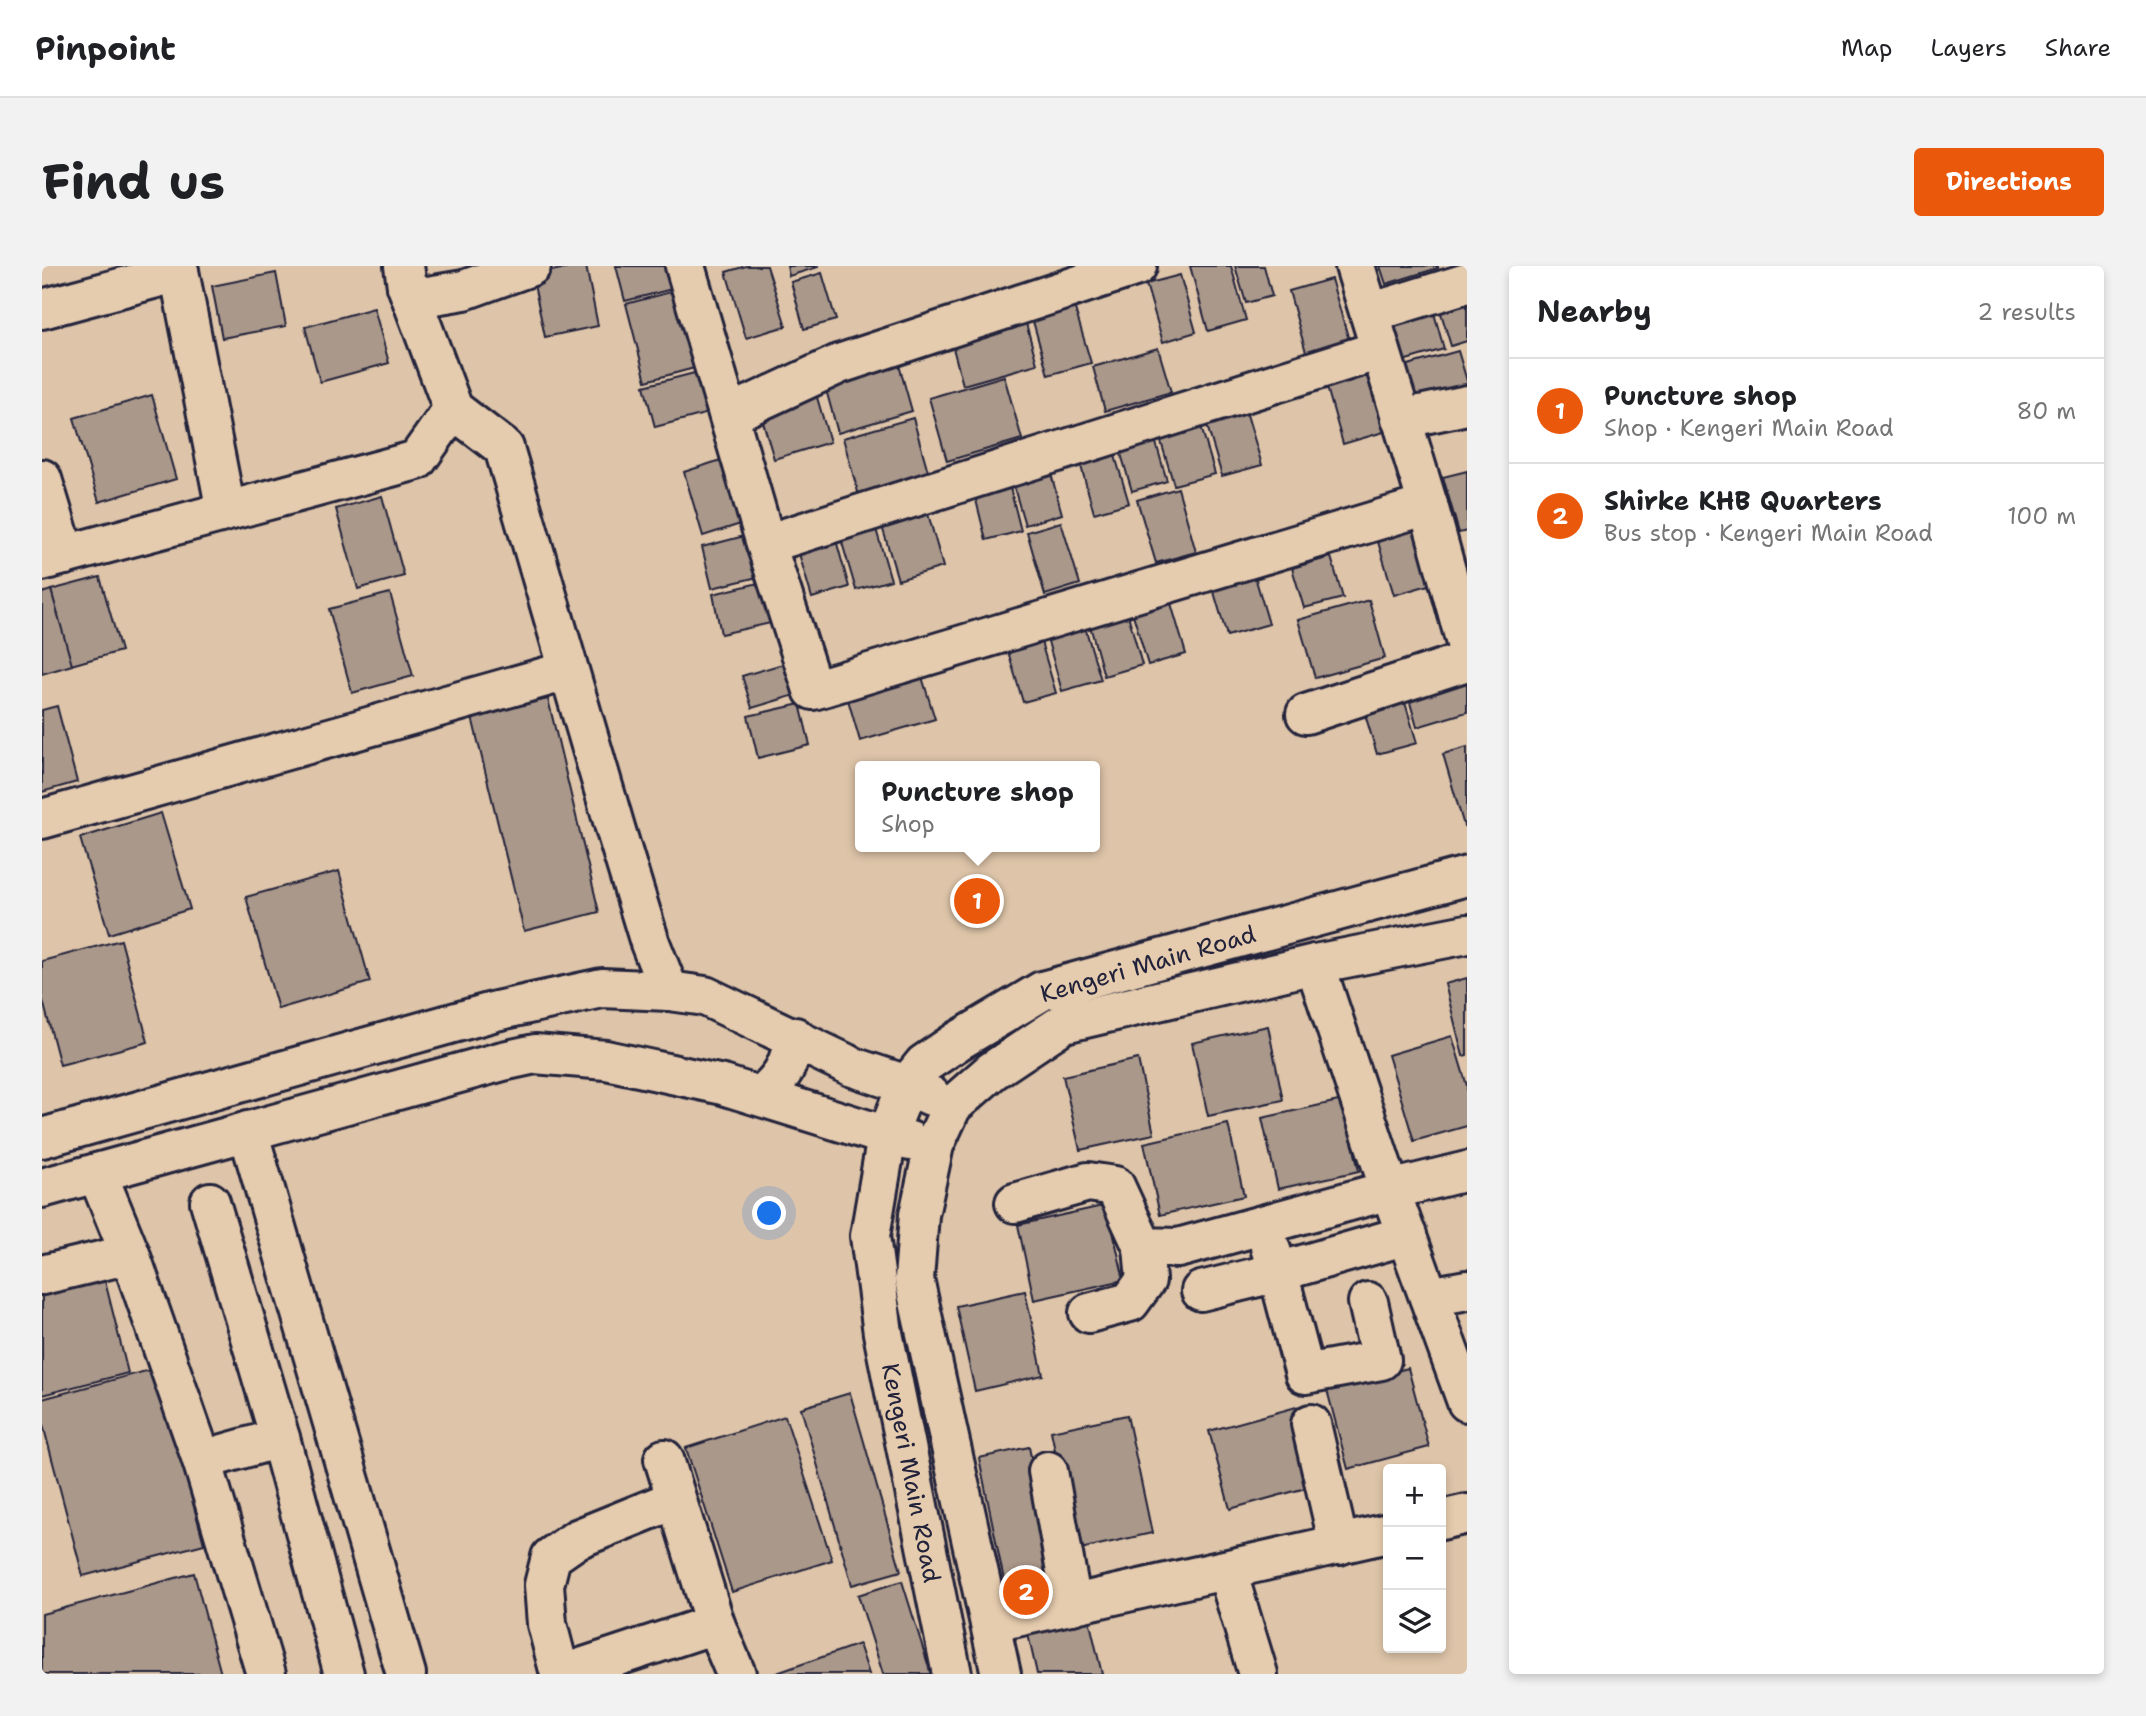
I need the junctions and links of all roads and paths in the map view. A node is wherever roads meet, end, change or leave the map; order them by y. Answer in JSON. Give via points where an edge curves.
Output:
{"nodes":[{"id":1,"x":531,"y":266,"type":"edge"},
{"id":2,"x":685,"y":266,"type":"edge"},
{"id":3,"x":1137,"y":266,"type":"edge"},
{"id":4,"x":1355,"y":266,"type":"edge"},
{"id":5,"x":179,"y":269,"type":"edge"},
{"id":6,"x":405,"y":276,"type":"edge"},
{"id":7,"x":1467,"y":282,"type":"edge"},
{"id":8,"x":42,"y":309,"type":"edge"},
{"id":9,"x":1370,"y":313,"type":"junction"},
{"id":10,"x":1380,"y":350,"type":"junction"},
{"id":11,"x":1467,"y":405,"type":"edge"},
{"id":12,"x":453,"y":409,"type":"junction"},
{"id":13,"x":729,"y":415,"type":"junction"},
{"id":14,"x":1401,"y":419,"type":"junction"},
{"id":15,"x":42,"y":479,"type":"edge"},
{"id":16,"x":1428,"y":505,"type":"junction"},
{"id":17,"x":226,"y":511,"type":"junction"},
{"id":18,"x":765,"y":544,"type":"junction"},
{"id":19,"x":53,"y":558,"type":"edge"},
{"id":20,"x":1456,"y":567,"type":"edge"},
{"id":21,"x":1467,"y":647,"type":"edge"},
{"id":22,"x":1467,"y":661,"type":"edge"},
{"id":23,"x":567,"y":671,"type":"junction"},
{"id":24,"x":1306,"y":714,"type":"dead end"},
{"id":25,"x":42,"y":819,"type":"edge"},
{"id":26,"x":1467,"y":876,"type":"edge"},
{"id":27,"x":1467,"y":934,"type":"edge"},
{"id":28,"x":1315,"y":964,"type":"junction"},
{"id":29,"x":669,"y":990,"type":"junction"},
{"id":30,"x":527,"y":1002,"type":"junction"},
{"id":31,"x":795,"y":1037,"type":"junction"},
{"id":32,"x":535,"y":1054,"type":"junction"},
{"id":33,"x":907,"y":1085,"type":"junction"},
{"id":34,"x":762,"y":1096,"type":"junction"},
{"id":35,"x":952,"y":1106,"type":"junction"},
{"id":36,"x":248,"y":1131,"type":"junction"},
{"id":37,"x":887,"y":1136,"type":"junction"},
{"id":38,"x":42,"y":1138,"type":"edge"},
{"id":39,"x":934,"y":1145,"type":"junction"},
{"id":40,"x":1467,"y":1171,"type":"edge"},
{"id":41,"x":97,"y":1173,"type":"junction"},
{"id":42,"x":42,"y":1188,"type":"edge"},
{"id":43,"x":1390,"y":1190,"type":"junction"},
{"id":44,"x":210,"y":1202,"type":"dead end"},
{"id":45,"x":1015,"y":1203,"type":"dead end"},
{"id":46,"x":1264,"y":1225,"type":"junction"},
{"id":47,"x":1407,"y":1235,"type":"junction"},
{"id":48,"x":1143,"y":1248,"type":"junction"},
{"id":49,"x":130,"y":1254,"type":"junction"},
{"id":50,"x":1278,"y":1272,"type":"junction"},
{"id":51,"x":42,"y":1275,"type":"edge"},
{"id":52,"x":1467,"y":1290,"type":"edge"},
{"id":53,"x":1201,"y":1291,"type":"dead end"},
{"id":54,"x":1429,"y":1297,"type":"junction"},
{"id":55,"x":1368,"y":1302,"type":"dead end"},
{"id":56,"x":1088,"y":1313,"type":"dead end"},
{"id":57,"x":1467,"y":1402,"type":"edge"},
{"id":58,"x":1311,"y":1424,"type":"dead end"},
{"id":59,"x":281,"y":1438,"type":"junction"},
{"id":60,"x":664,"y":1459,"type":"dead end"},
{"id":61,"x":202,"y":1460,"type":"junction"},
{"id":62,"x":1048,"y":1471,"type":"dead end"},
{"id":63,"x":676,"y":1499,"type":"junction"},
{"id":64,"x":1467,"y":1514,"type":"edge"},
{"id":65,"x":1446,"y":1519,"type":"edge"},
{"id":66,"x":1383,"y":1534,"type":"edge"},
{"id":67,"x":1339,"y":1545,"type":"junction"},
{"id":68,"x":1227,"y":1571,"type":"junction"},
{"id":69,"x":1072,"y":1605,"type":"junction"},
{"id":70,"x":990,"y":1623,"type":"junction"},
{"id":71,"x":715,"y":1624,"type":"junction"},
{"id":72,"x":266,"y":1674,"type":"edge"},
{"id":73,"x":344,"y":1674,"type":"edge"},
{"id":74,"x":406,"y":1674,"type":"edge"},
{"id":75,"x":561,"y":1674,"type":"edge"},
{"id":76,"x":736,"y":1674,"type":"edge"},
{"id":77,"x":952,"y":1674,"type":"edge"},
{"id":78,"x":1001,"y":1674,"type":"edge"},
{"id":79,"x":1258,"y":1674,"type":"edge"}],
"edges":[{"from":1,"to":6,"type":"street","via":[[464,290],[422,297]]},
{"from":2,"to":13,"type":"street"},
{"from":3,"to":13,"type":"street","via":[[839,364]]},
{"from":4,"to":9,"type":"street"},
{"from":5,"to":8,"type":"street"},
{"from":5,"to":17,"type":"street"},
{"from":6,"to":12,"type":"street"},
{"from":7,"to":9,"type":"street"},
{"from":9,"to":10,"type":"street"},
{"from":10,"to":14,"type":"street"},
{"from":10,"to":18,"type":"street"},
{"from":11,"to":14,"type":"street"},
{"from":12,"to":17,"type":"street","via":[[417,460]]},
{"from":12,"to":23,"type":"street","via":[[504,448]]},
{"from":13,"to":18,"type":"street"},
{"from":14,"to":16,"type":"street"},
{"from":15,"to":19,"type":"street"},
{"from":16,"to":18,"type":"street","via":[[813,690]]},
{"from":16,"to":20,"type":"street"},
{"from":17,"to":19,"type":"street"},
{"from":20,"to":21,"type":"street"},
{"from":22,"to":24,"type":"street"},
{"from":23,"to":25,"type":"street"},
{"from":23,"to":29,"type":"street","via":[[650,943]]},
{"from":26,"to":33,"type":"street","name":"Kengeri Main Road","via":[[1042,991],[924,1064]]},
{"from":27,"to":28,"type":"street","name":"Kengeri Main Road"},
{"from":28,"to":35,"type":"street","name":"Kengeri Main Road","via":[[1064,1023],[992,1071]]},
{"from":28,"to":43,"type":"street"},
{"from":29,"to":30,"type":"street","via":[[602,988]]},
{"from":29,"to":31,"type":"street","via":[[705,996]]},
{"from":30,"to":32,"type":"street"},
{"from":30,"to":38,"type":"street"},
{"from":31,"to":33,"type":"street","via":[[853,1067]]},
{"from":31,"to":34,"type":"street","via":[[789,1064]]},
{"from":32,"to":34,"type":"street","via":[[606,1060]]},
{"from":32,"to":36,"type":"street"},
{"from":33,"to":35,"type":"street"},
{"from":33,"to":37,"type":"street","name":"Kengeri Main Road"},
{"from":34,"to":37,"type":"street"},
{"from":35,"to":39,"type":"street","name":"Kengeri Main Road"},
{"from":36,"to":41,"type":"street"},
{"from":36,"to":74,"type":"street"},
{"from":37,"to":39,"type":"street"},
{"from":37,"to":77,"type":"street","name":"Kengeri Main Road","via":[[870,1236],[883,1333]]},
{"from":39,"to":70,"type":"street","name":"Kengeri Main Road","via":[[919,1215],[914,1279]]},
{"from":40,"to":43,"type":"street"},
{"from":41,"to":42,"type":"street"},
{"from":41,"to":49,"type":"street"},
{"from":43,"to":46,"type":"street"},
{"from":43,"to":47,"type":"street"},
{"from":44,"to":59,"type":"street"},
{"from":45,"to":48,"type":"street","via":[[1088,1182],[1115,1186]]},
{"from":46,"to":48,"type":"street","via":[[1178,1248]]},
{"from":46,"to":50,"type":"street"},
{"from":47,"to":50,"type":"street"},
{"from":47,"to":54,"type":"street"},
{"from":48,"to":56,"type":"street","via":[[1146,1280],[1130,1302]]},
{"from":49,"to":51,"type":"street"},
{"from":49,"to":61,"type":"street"},
{"from":50,"to":53,"type":"street"},
{"from":50,"to":55,"type":"street","via":[[1305,1374],[1381,1360]]},
{"from":52,"to":54,"type":"street"},
{"from":54,"to":57,"type":"street"},
{"from":58,"to":67,"type":"street"},
{"from":59,"to":61,"type":"street"},
{"from":59,"to":73,"type":"street"},
{"from":60,"to":63,"type":"street"},
{"from":61,"to":72,"type":"street"},
{"from":62,"to":69,"type":"street"},
{"from":63,"to":71,"type":"street"},
{"from":63,"to":75,"type":"street","via":[[577,1539],[551,1557],[544,1585],[547,1624]]},
{"from":64,"to":65,"type":"street"},
{"from":66,"to":67,"type":"street"},
{"from":67,"to":68,"type":"street"},
{"from":68,"to":69,"type":"street"},
{"from":68,"to":79,"type":"street"},
{"from":69,"to":70,"type":"street"},
{"from":70,"to":78,"type":"street","name":"Kengeri Main Road"},
{"from":71,"to":75,"type":"street"},
{"from":71,"to":76,"type":"street"}]}
